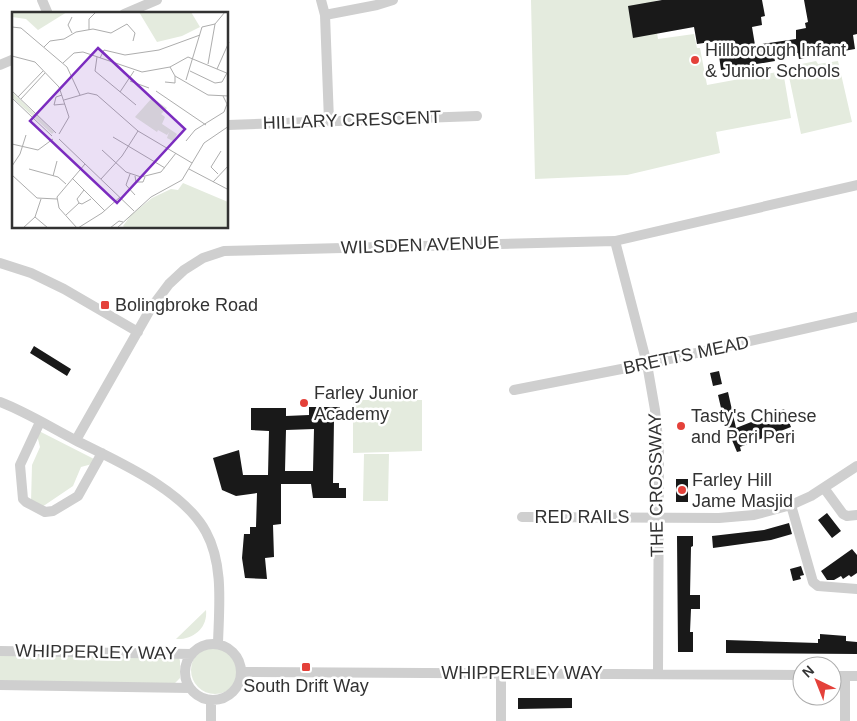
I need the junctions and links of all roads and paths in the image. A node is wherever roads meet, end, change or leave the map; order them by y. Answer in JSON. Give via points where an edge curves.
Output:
{"nodes":[{"id":1,"x":42,"y":0,"type":"edge"},
{"id":2,"x":157,"y":0,"type":"edge"},
{"id":3,"x":321,"y":0,"type":"edge"},
{"id":4,"x":393,"y":0,"type":"edge"},
{"id":5,"x":47,"y":12,"type":"edge"},
{"id":6,"x":129,"y":12,"type":"edge"},
{"id":7,"x":325,"y":15,"type":"junction"},
{"id":8,"x":12,"y":61,"type":"edge"},
{"id":9,"x":0,"y":65,"type":"edge"},
{"id":10,"x":478,"y":116,"type":"dead end"},
{"id":11,"x":329,"y":121,"type":"junction"},
{"id":12,"x":229,"y":125,"type":"edge"},
{"id":13,"x":857,"y":185,"type":"edge"},
{"id":14,"x":615,"y":241,"type":"junction"},
{"id":15,"x":0,"y":263,"type":"edge"},
{"id":16,"x":857,"y":317,"type":"edge"},
{"id":17,"x":138,"y":332,"type":"junction"},
{"id":18,"x":648,"y":364,"type":"junction"},
{"id":19,"x":514,"y":390,"type":"dead end"},
{"id":20,"x":0,"y":402,"type":"edge"},
{"id":21,"x":40,"y":422,"type":"junction"},
{"id":22,"x":76,"y":440,"type":"junction"},
{"id":23,"x":102,"y":453,"type":"junction"},
{"id":24,"x":857,"y":466,"type":"edge"},
{"id":25,"x":824,"y":488,"type":"junction"},
{"id":26,"x":791,"y":504,"type":"junction"},
{"id":27,"x":857,"y":515,"type":"edge"},
{"id":28,"x":522,"y":517,"type":"dead end"},
{"id":29,"x":660,"y":517,"type":"junction"},
{"id":30,"x":857,"y":589,"type":"edge"},
{"id":31,"x":218,"y":644,"type":"junction"},
{"id":32,"x":0,"y":651,"type":"edge"},
{"id":33,"x":192,"y":654,"type":"junction"},
{"id":34,"x":242,"y":672,"type":"junction"},
{"id":35,"x":502,"y":673,"type":"junction"},
{"id":36,"x":658,"y":674,"type":"junction"},
{"id":37,"x":792,"y":675,"type":"edge"},
{"id":38,"x":845,"y":676,"type":"joint"},
{"id":39,"x":857,"y":676,"type":"edge"},
{"id":40,"x":0,"y":685,"type":"edge"},
{"id":41,"x":190,"y":688,"type":"junction"},
{"id":42,"x":211,"y":700,"type":"junction"},
{"id":43,"x":211,"y":721,"type":"edge"},
{"id":44,"x":501,"y":721,"type":"edge"},
{"id":45,"x":845,"y":721,"type":"edge"}],
"edges":[{"from":1,"to":5,"type":"street"},
{"from":2,"to":6,"type":"street"},
{"from":3,"to":7,"type":"street"},
{"from":4,"to":7,"type":"street"},
{"from":7,"to":11,"type":"street"},
{"from":8,"to":9,"type":"street"},
{"from":10,"to":11,"type":"street","name":"HILLARY CRESCENT"},
{"from":11,"to":12,"type":"street","name":"HILLARY CRESCENT"},
{"from":13,"to":14,"type":"street","name":"WILSDEN AVENUE"},
{"from":14,"to":17,"type":"street","name":"WILSDEN AVENUE","via":[[224,251],[203,258],[169,284]]},
{"from":14,"to":18,"type":"street","name":"THE CROSSWAY"},
{"from":15,"to":17,"type":"street","via":[[64,289]]},
{"from":16,"to":18,"type":"street","name":"BRETTS MEAD"},
{"from":17,"to":22,"type":"street","name":"WILSDEN AVENUE"},
{"from":18,"to":19,"type":"street","name":"BRETTS MEAD"},
{"from":18,"to":29,"type":"street","name":"THE CROSSWAY","via":[[659,449]]},
{"from":20,"to":21,"type":"street"},
{"from":21,"to":22,"type":"street"},
{"from":21,"to":23,"type":"street","via":[[20,465],[23,499],[45,512],[53,512],[78,496]]},
{"from":22,"to":23,"type":"street"},
{"from":23,"to":31,"type":"street","via":[[151,480],[186,506],[206,533],[217,564]]},
{"from":24,"to":25,"type":"street","name":"RED RAILS"},
{"from":25,"to":26,"type":"street","name":"RED RAILS"},
{"from":25,"to":27,"type":"street","via":[[843,514]]},
{"from":26,"to":29,"type":"street","name":"RED RAILS","via":[[754,515]]},
{"from":26,"to":30,"type":"street","via":[[813,582],[818,586]]},
{"from":28,"to":29,"type":"street","name":"RED RAILS"},
{"from":29,"to":36,"type":"street","name":"THE CROSSWAY"},
{"from":31,"to":33,"type":"street","via":[[204,645]]},
{"from":31,"to":34,"type":"street","via":[[226,646],[238,657]]},
{"from":32,"to":33,"type":"street","name":"WHIPPERLEY WAY"},
{"from":33,"to":41,"type":"street","via":[[185,670]]},
{"from":34,"to":35,"type":"street","name":"WHIPPERLEY WAY"},
{"from":34,"to":42,"type":"street","via":[[236,689],[220,699]]},
{"from":35,"to":36,"type":"street","name":"WHIPPERLEY WAY"},
{"from":35,"to":44,"type":"street"},
{"from":36,"to":37,"type":"street","name":"WHIPPERLEY WAY"},
{"from":38,"to":39,"type":"street"},
{"from":38,"to":45,"type":"street"},
{"from":40,"to":41,"type":"street","name":"WHIPPERLEY WAY"},
{"from":41,"to":42,"type":"street"},
{"from":42,"to":43,"type":"street"}]}
